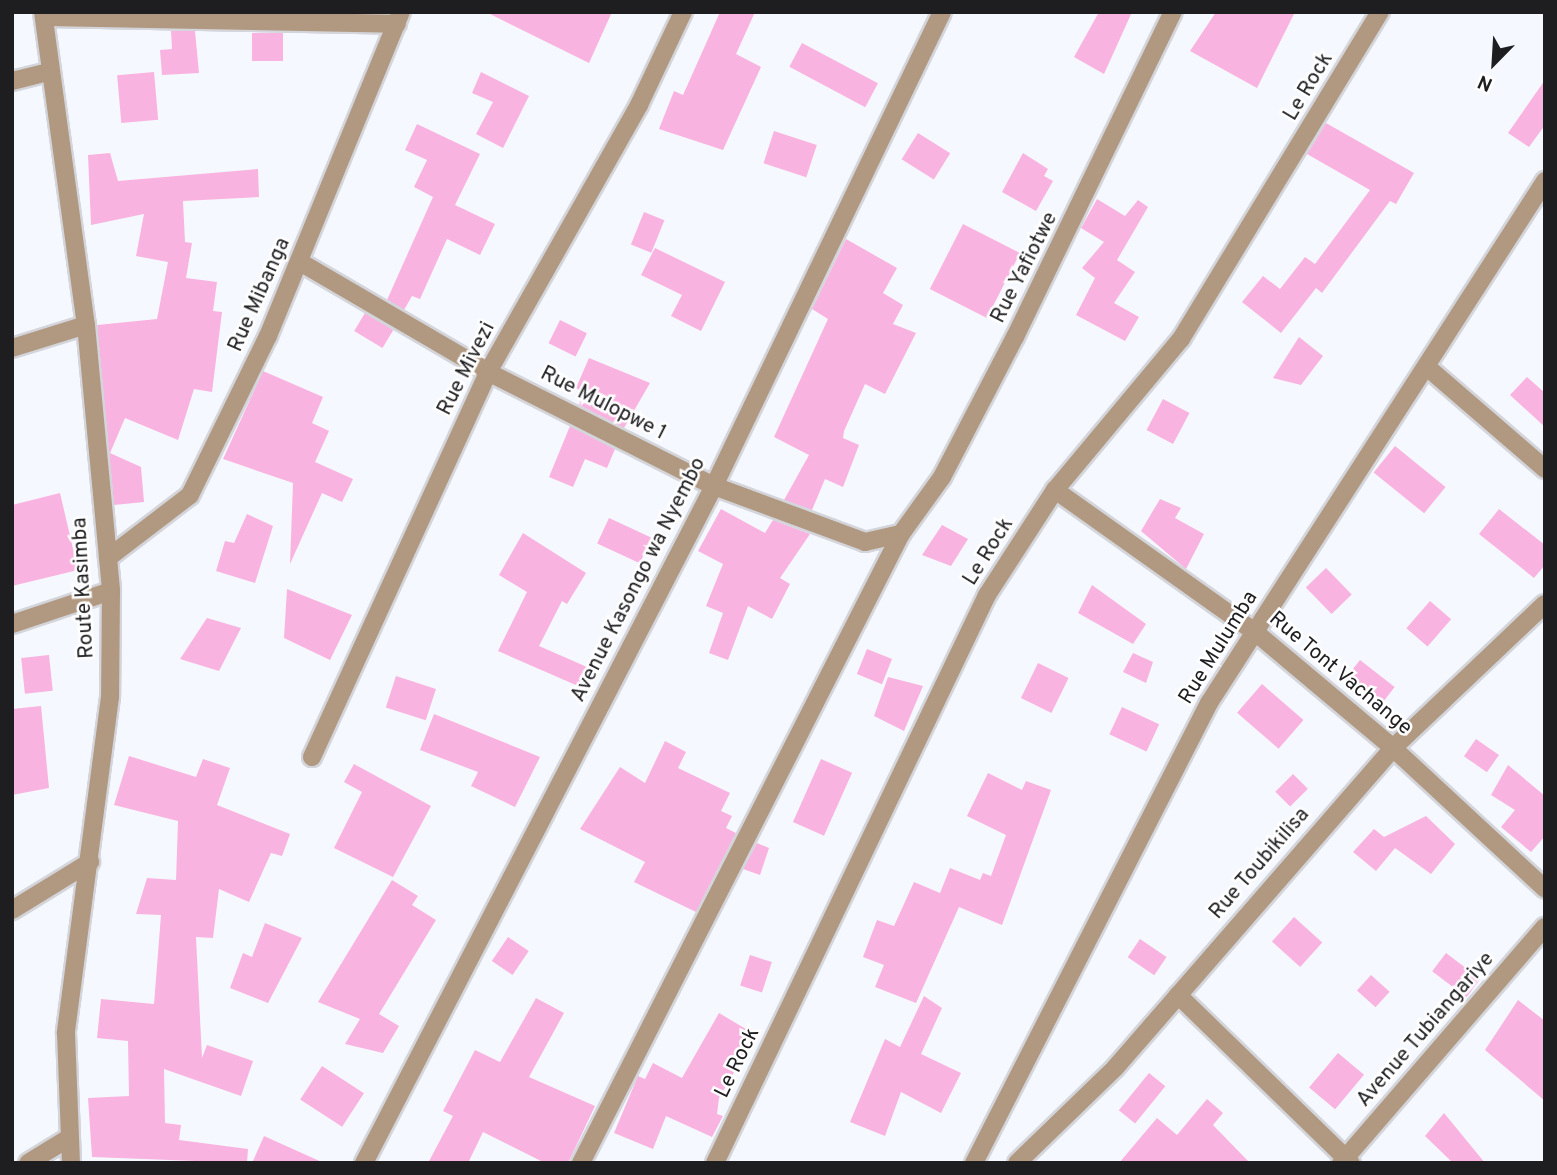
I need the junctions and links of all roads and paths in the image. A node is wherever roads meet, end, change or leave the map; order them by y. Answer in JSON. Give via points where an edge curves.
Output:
{"nodes":[{"id":1,"x":683,"y":12,"type":"edge"},
{"id":2,"x":942,"y":12,"type":"edge"},
{"id":3,"x":1173,"y":12,"type":"edge"},
{"id":4,"x":1380,"y":12,"type":"edge"},
{"id":5,"x":44,"y":15,"type":"edge"},
{"id":6,"x":399,"y":18,"type":"edge"},
{"id":7,"x":47,"y":72,"type":"junction"},
{"id":8,"x":12,"y":81,"type":"edge"},
{"id":9,"x":1545,"y":181,"type":"edge"},
{"id":10,"x":300,"y":262,"type":"junction"},
{"id":11,"x":86,"y":325,"type":"junction"},
{"id":12,"x":12,"y":348,"type":"edge"},
{"id":13,"x":1427,"y":367,"type":"junction"},
{"id":14,"x":488,"y":372,"type":"junction"},
{"id":15,"x":1545,"y":469,"type":"edge"},
{"id":16,"x":714,"y":486,"type":"junction"},
{"id":17,"x":1055,"y":490,"type":"junction"},
{"id":18,"x":901,"y":534,"type":"junction"},
{"id":19,"x":108,"y":558,"type":"junction"},
{"id":20,"x":111,"y":591,"type":"junction"},
{"id":21,"x":1545,"y":604,"type":"edge"},
{"id":22,"x":12,"y":624,"type":"edge"},
{"id":23,"x":1255,"y":632,"type":"junction"},
{"id":24,"x":1394,"y":748,"type":"junction"},
{"id":25,"x":312,"y":757,"type":"dead end"},
{"id":26,"x":90,"y":862,"type":"junction"},
{"id":27,"x":1545,"y":889,"type":"edge"},
{"id":28,"x":12,"y":910,"type":"edge"},
{"id":29,"x":1545,"y":928,"type":"edge"},
{"id":30,"x":1178,"y":995,"type":"junction"},
{"id":31,"x":69,"y":1138,"type":"junction"},
{"id":32,"x":1346,"y":1161,"type":"edge"},
{"id":33,"x":28,"y":1163,"type":"edge"},
{"id":34,"x":71,"y":1163,"type":"edge"},
{"id":35,"x":364,"y":1163,"type":"edge"},
{"id":36,"x":581,"y":1163,"type":"edge"},
{"id":37,"x":715,"y":1163,"type":"edge"},
{"id":38,"x":974,"y":1163,"type":"edge"},
{"id":39,"x":1017,"y":1163,"type":"edge"}],
"edges":[{"from":1,"to":14,"type":"street","name":"Rue Mivezi","via":[[639,105]]},
{"from":2,"to":16,"type":"street","name":"Avenue Kasongo wa Nyembo"},
{"from":3,"to":18,"type":"street","name":"Rue Yafiotwe","via":[[942,477]]},
{"from":4,"to":17,"type":"street","name":"Le Rock","via":[[1181,339]]},
{"from":5,"to":6,"type":"street"},
{"from":5,"to":7,"type":"street","name":"Route Kasimba"},
{"from":6,"to":10,"type":"street","name":"Rue Mibanga"},
{"from":7,"to":8,"type":"street"},
{"from":7,"to":11,"type":"street","name":"Route Kasimba"},
{"from":9,"to":13,"type":"street","name":"Rue Mulumba"},
{"from":10,"to":14,"type":"street","name":"Rue Mulopwe 1"},
{"from":10,"to":19,"type":"street","name":"Rue Mibanga","via":[[190,495]]},
{"from":11,"to":12,"type":"street"},
{"from":11,"to":19,"type":"street","name":"Route Kasimba"},
{"from":13,"to":15,"type":"street"},
{"from":13,"to":23,"type":"street","name":"Rue Mulumba"},
{"from":14,"to":16,"type":"street","name":"Rue Mulopwe 1"},
{"from":14,"to":25,"type":"street","name":"Rue Mivezi"},
{"from":16,"to":18,"type":"street","name":"Rue Mulopwe 1","via":[[865,542]]},
{"from":16,"to":35,"type":"street","name":"Avenue Kasongo wa Nyembo"},
{"from":17,"to":23,"type":"street","name":"Rue Tont Vachange"},
{"from":17,"to":37,"type":"street","name":"Le Rock","via":[[981,607]]},
{"from":18,"to":36,"type":"street","name":"Rue Yafiotwe"},
{"from":19,"to":20,"type":"street","name":"Route Kasimba"},
{"from":20,"to":22,"type":"street"},
{"from":20,"to":26,"type":"street","name":"Route Kasimba","via":[[110,697]]},
{"from":21,"to":24,"type":"street","name":"Rue Toubikilisa"},
{"from":23,"to":24,"type":"street","name":"Rue Tont Vachange"},
{"from":23,"to":38,"type":"street","name":"Rue Mulumba","via":[[1209,703]]},
{"from":24,"to":27,"type":"street","name":"Rue Tont Vachange"},
{"from":24,"to":30,"type":"street","name":"Rue Toubikilisa"},
{"from":26,"to":28,"type":"street"},
{"from":26,"to":31,"type":"street","name":"Route Kasimba","via":[[66,1033]]},
{"from":29,"to":32,"type":"street","name":"Avenue Tubiangariye"},
{"from":30,"to":32,"type":"street"},
{"from":30,"to":39,"type":"street","name":"Rue Toubikilisa","via":[[1115,1068]]},
{"from":31,"to":33,"type":"street"},
{"from":31,"to":34,"type":"street","name":"Route Kasimba"}]}
